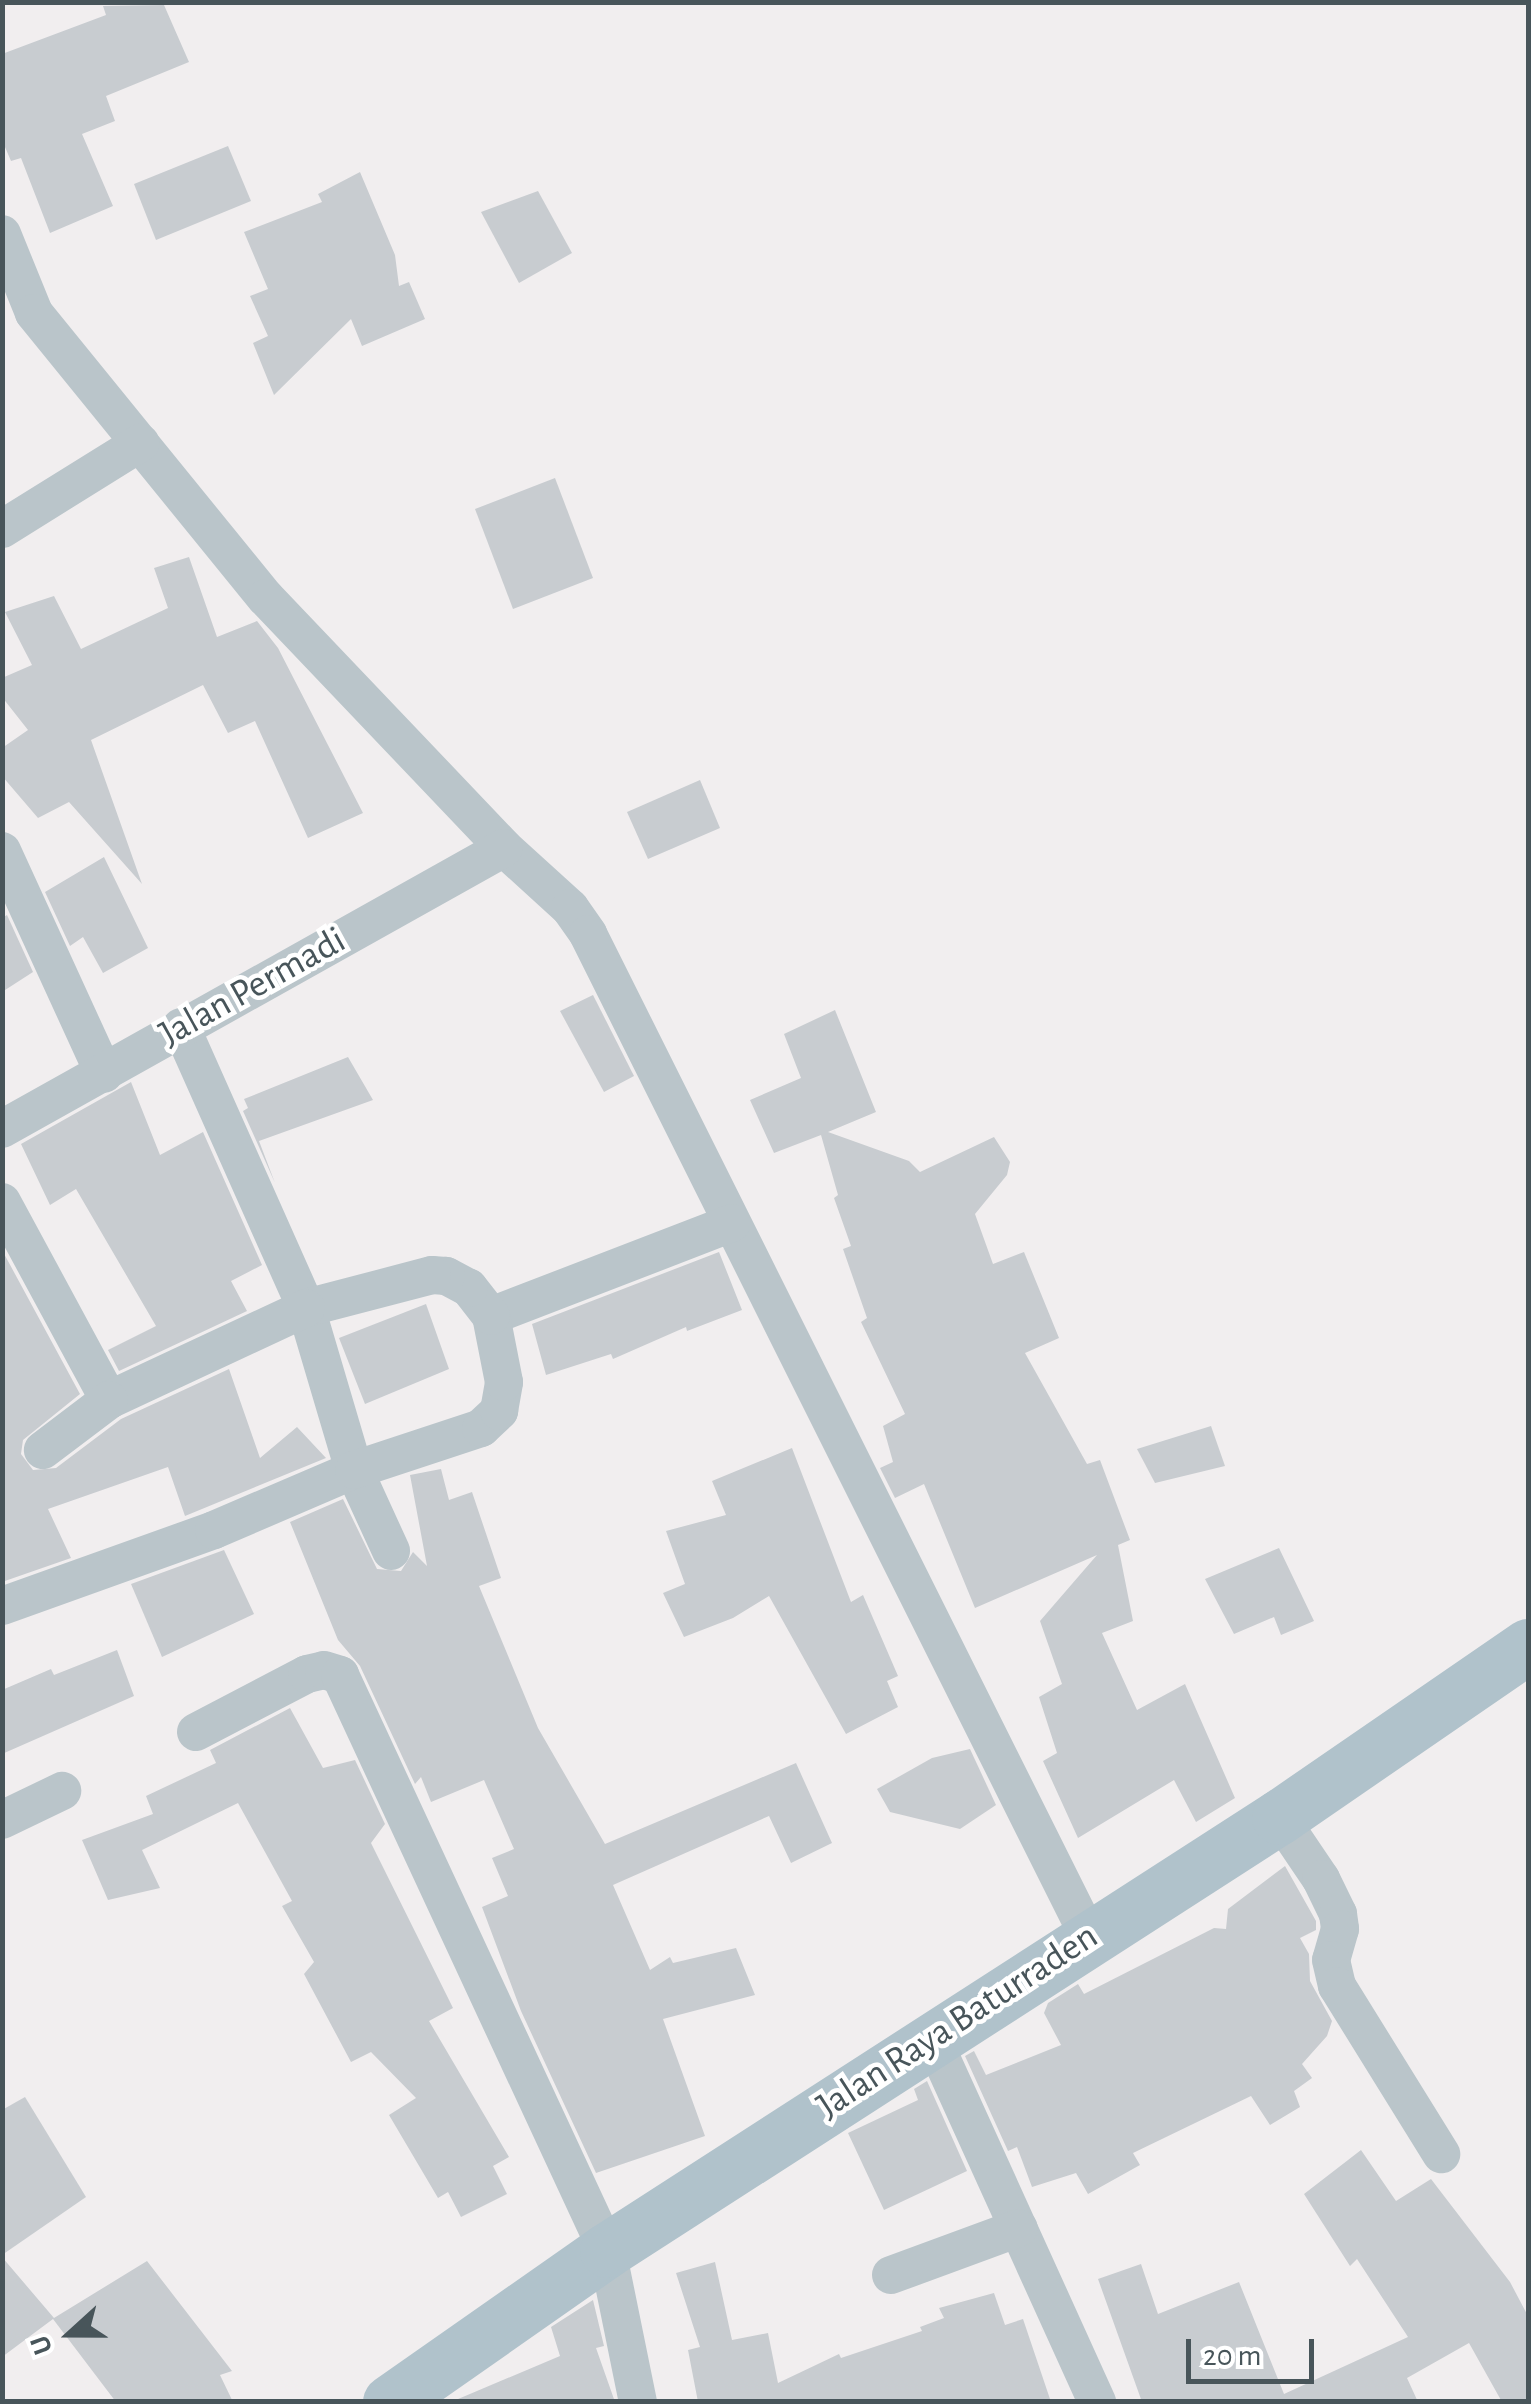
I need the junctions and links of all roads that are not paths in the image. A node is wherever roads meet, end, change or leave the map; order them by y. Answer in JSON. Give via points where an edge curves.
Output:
{"nodes":[{"id":1,"x":2,"y":234,"type":"edge"},
{"id":2,"x":18,"y":322,"type":"edge"},
{"id":3,"x":140,"y":443,"type":"junction"},
{"id":4,"x":2,"y":529,"type":"edge"},
{"id":5,"x":504,"y":848,"type":"junction"},
{"id":6,"x":2,"y":851,"type":"edge"},
{"id":7,"x":180,"y":1027,"type":"junction"},
{"id":8,"x":104,"y":1074,"type":"junction"},
{"id":9,"x":2,"y":1128,"type":"edge"},
{"id":10,"x":2,"y":1202,"type":"edge"},
{"id":11,"x":732,"y":1224,"type":"junction"},
{"id":12,"x":306,"y":1308,"type":"junction"},
{"id":13,"x":491,"y":1316,"type":"junction"},
{"id":14,"x":109,"y":1400,"type":"junction"},
{"id":15,"x":44,"y":1450,"type":"dead end"},
{"id":16,"x":354,"y":1470,"type":"junction"},
{"id":17,"x":390,"y":1551,"type":"dead end"},
{"id":18,"x":2,"y":1606,"type":"edge"},
{"id":19,"x":1528,"y":1646,"type":"edge"},
{"id":20,"x":196,"y":1732,"type":"dead end"},
{"id":21,"x":62,"y":1791,"type":"dead end"},
{"id":22,"x":1279,"y":1817,"type":"junction"},
{"id":23,"x":2,"y":1820,"type":"edge"},
{"id":24,"x":1089,"y":1937,"type":"junction"},
{"id":25,"x":932,"y":2038,"type":"junction"},
{"id":26,"x":1441,"y":2154,"type":"dead end"},
{"id":27,"x":1018,"y":2228,"type":"junction"},
{"id":28,"x":607,"y":2250,"type":"junction"},
{"id":29,"x":891,"y":2275,"type":"dead end"},
{"id":30,"x":390,"y":2402,"type":"edge"},
{"id":31,"x":638,"y":2402,"type":"edge"},
{"id":32,"x":1098,"y":2402,"type":"edge"}],
"edges":[{"from":1,"to":2,"type":"street"},
{"from":2,"to":3,"type":"street"},
{"from":3,"to":4,"type":"street"},
{"from":3,"to":5,"type":"street","via":[[266,598]]},
{"from":5,"to":7,"type":"street","name":"Jalan Permadi"},
{"from":5,"to":11,"type":"street","via":[[570,908],[588,934]]},
{"from":6,"to":8,"type":"street"},
{"from":7,"to":8,"type":"street","name":"Jalan Permadi"},
{"from":7,"to":12,"type":"street"},
{"from":8,"to":9,"type":"street","name":"Jalan Permadi"},
{"from":10,"to":14,"type":"street"},
{"from":11,"to":13,"type":"street"},
{"from":11,"to":24,"type":"street"},
{"from":12,"to":13,"type":"street","via":[[432,1275],[469,1288]]},
{"from":12,"to":14,"type":"street"},
{"from":12,"to":16,"type":"street"},
{"from":13,"to":16,"type":"street","via":[[504,1382],[499,1410],[481,1428]]},
{"from":14,"to":15,"type":"street"},
{"from":16,"to":17,"type":"street"},
{"from":16,"to":18,"type":"street","via":[[214,1530]]},
{"from":19,"to":22,"type":"main road","name":"Jalan Raya Baturraden"},
{"from":20,"to":28,"type":"street","via":[[307,1674],[340,1675]]},
{"from":21,"to":23,"type":"street"},
{"from":22,"to":24,"type":"main road","name":"Jalan Raya Baturraden"},
{"from":22,"to":26,"type":"street","via":[[1338,1914],[1336,1986]]},
{"from":24,"to":25,"type":"main road","name":"Jalan Raya Baturraden"},
{"from":25,"to":27,"type":"street"},
{"from":25,"to":28,"type":"main road","name":"Jalan Raya Baturraden"},
{"from":27,"to":29,"type":"street"},
{"from":27,"to":32,"type":"street"},
{"from":28,"to":30,"type":"main road","name":"Jalan Raya Baturraden"},
{"from":28,"to":31,"type":"street"}]}
